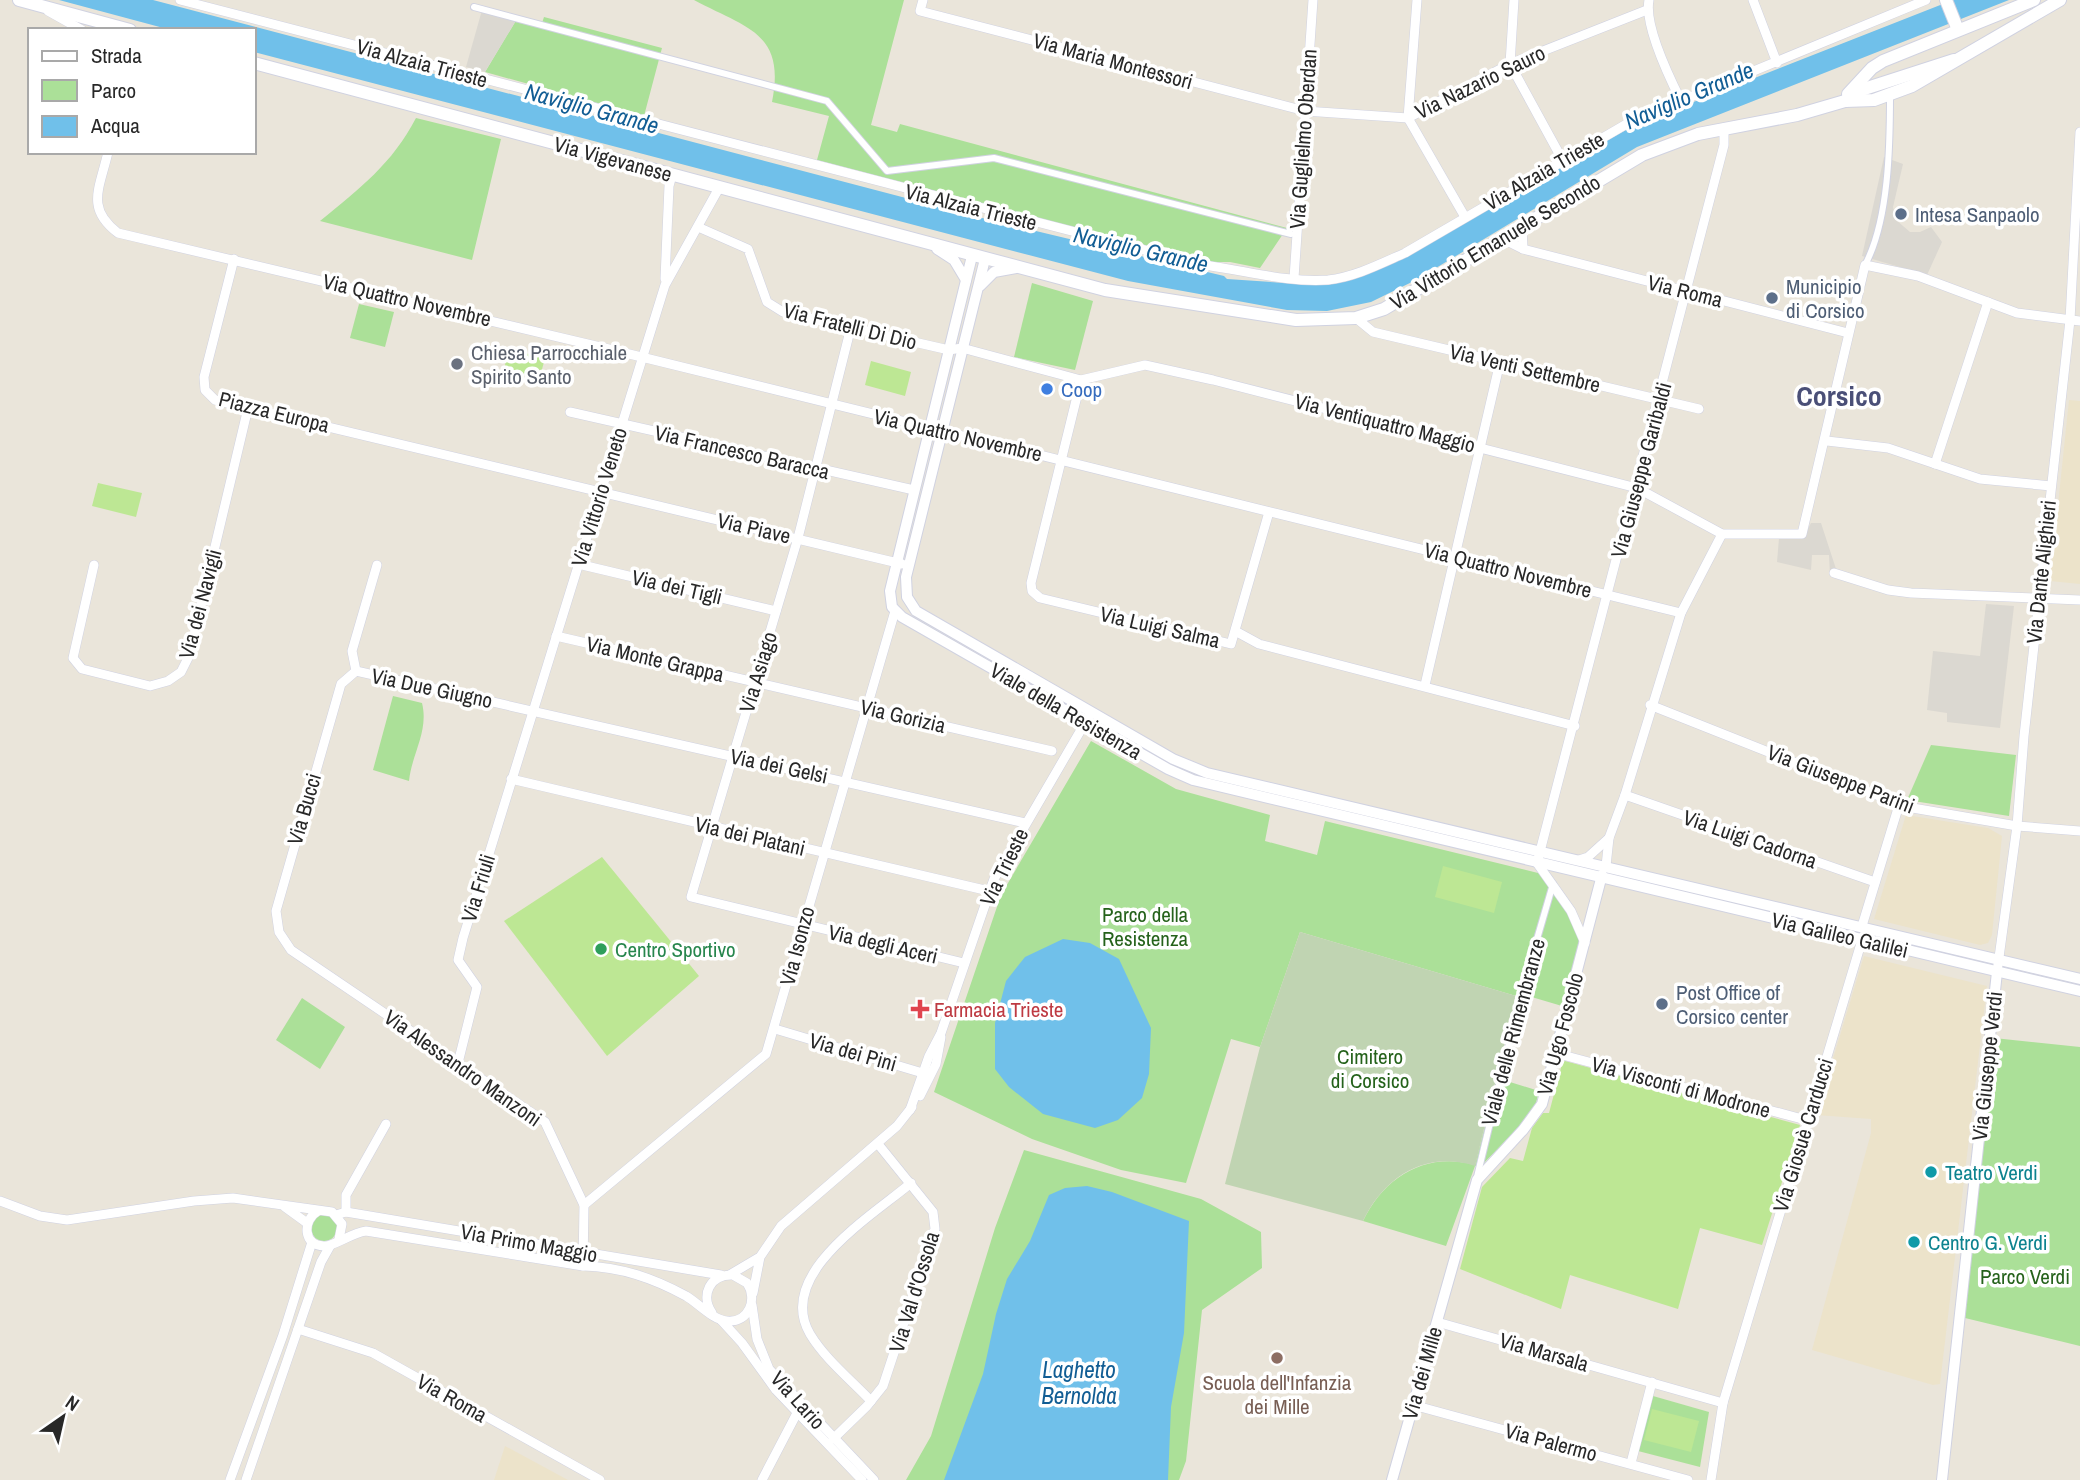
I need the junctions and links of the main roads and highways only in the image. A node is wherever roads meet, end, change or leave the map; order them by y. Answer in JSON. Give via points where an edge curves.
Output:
{"nodes":[{"id":1,"x":19,"y":0,"type":"edge"},
{"id":2,"x":1946,"y":0,"type":"edge"},
{"id":3,"x":1955,"y":0,"type":"edge"},
{"id":4,"x":2034,"y":0,"type":"edge"},
{"id":5,"x":2060,"y":0,"type":"edge"},
{"id":6,"x":1960,"y":27,"type":"junction"},
{"id":7,"x":123,"y":28,"type":"edge"},
{"id":8,"x":1954,"y":60,"type":"junction"},
{"id":9,"x":256,"y":64,"type":"edge"},
{"id":10,"x":1845,"y":101,"type":"junction"},
{"id":11,"x":979,"y":257,"type":"joint"}],
"edges":[{"from":1,"to":7,"type":"main road"},
{"from":2,"to":6,"type":"main road"},
{"from":3,"to":6,"type":"main road"},
{"from":4,"to":6,"type":"main road"},
{"from":5,"to":8,"type":"main road","name":"Via Vittorio Emanuele Secondo"},
{"from":6,"to":10,"type":"main road","via":[[1872,68]]},
{"from":8,"to":10,"type":"main road","name":"Via Vittorio Emanuele Secondo","via":[[1861,90]]},
{"from":8,"to":10,"type":"main road","name":"Via Vittorio Emanuele Secondo","via":[[1890,95],[1865,102]]},
{"from":9,"to":11,"type":"main road","name":"Via Vigevanese"},
{"from":10,"to":11,"type":"main road","name":"Via Vittorio Emanuele Secondo","via":[[1724,128],[1642,155],[1405,297],[1356,318],[1281,319],[1105,289]]}]}
